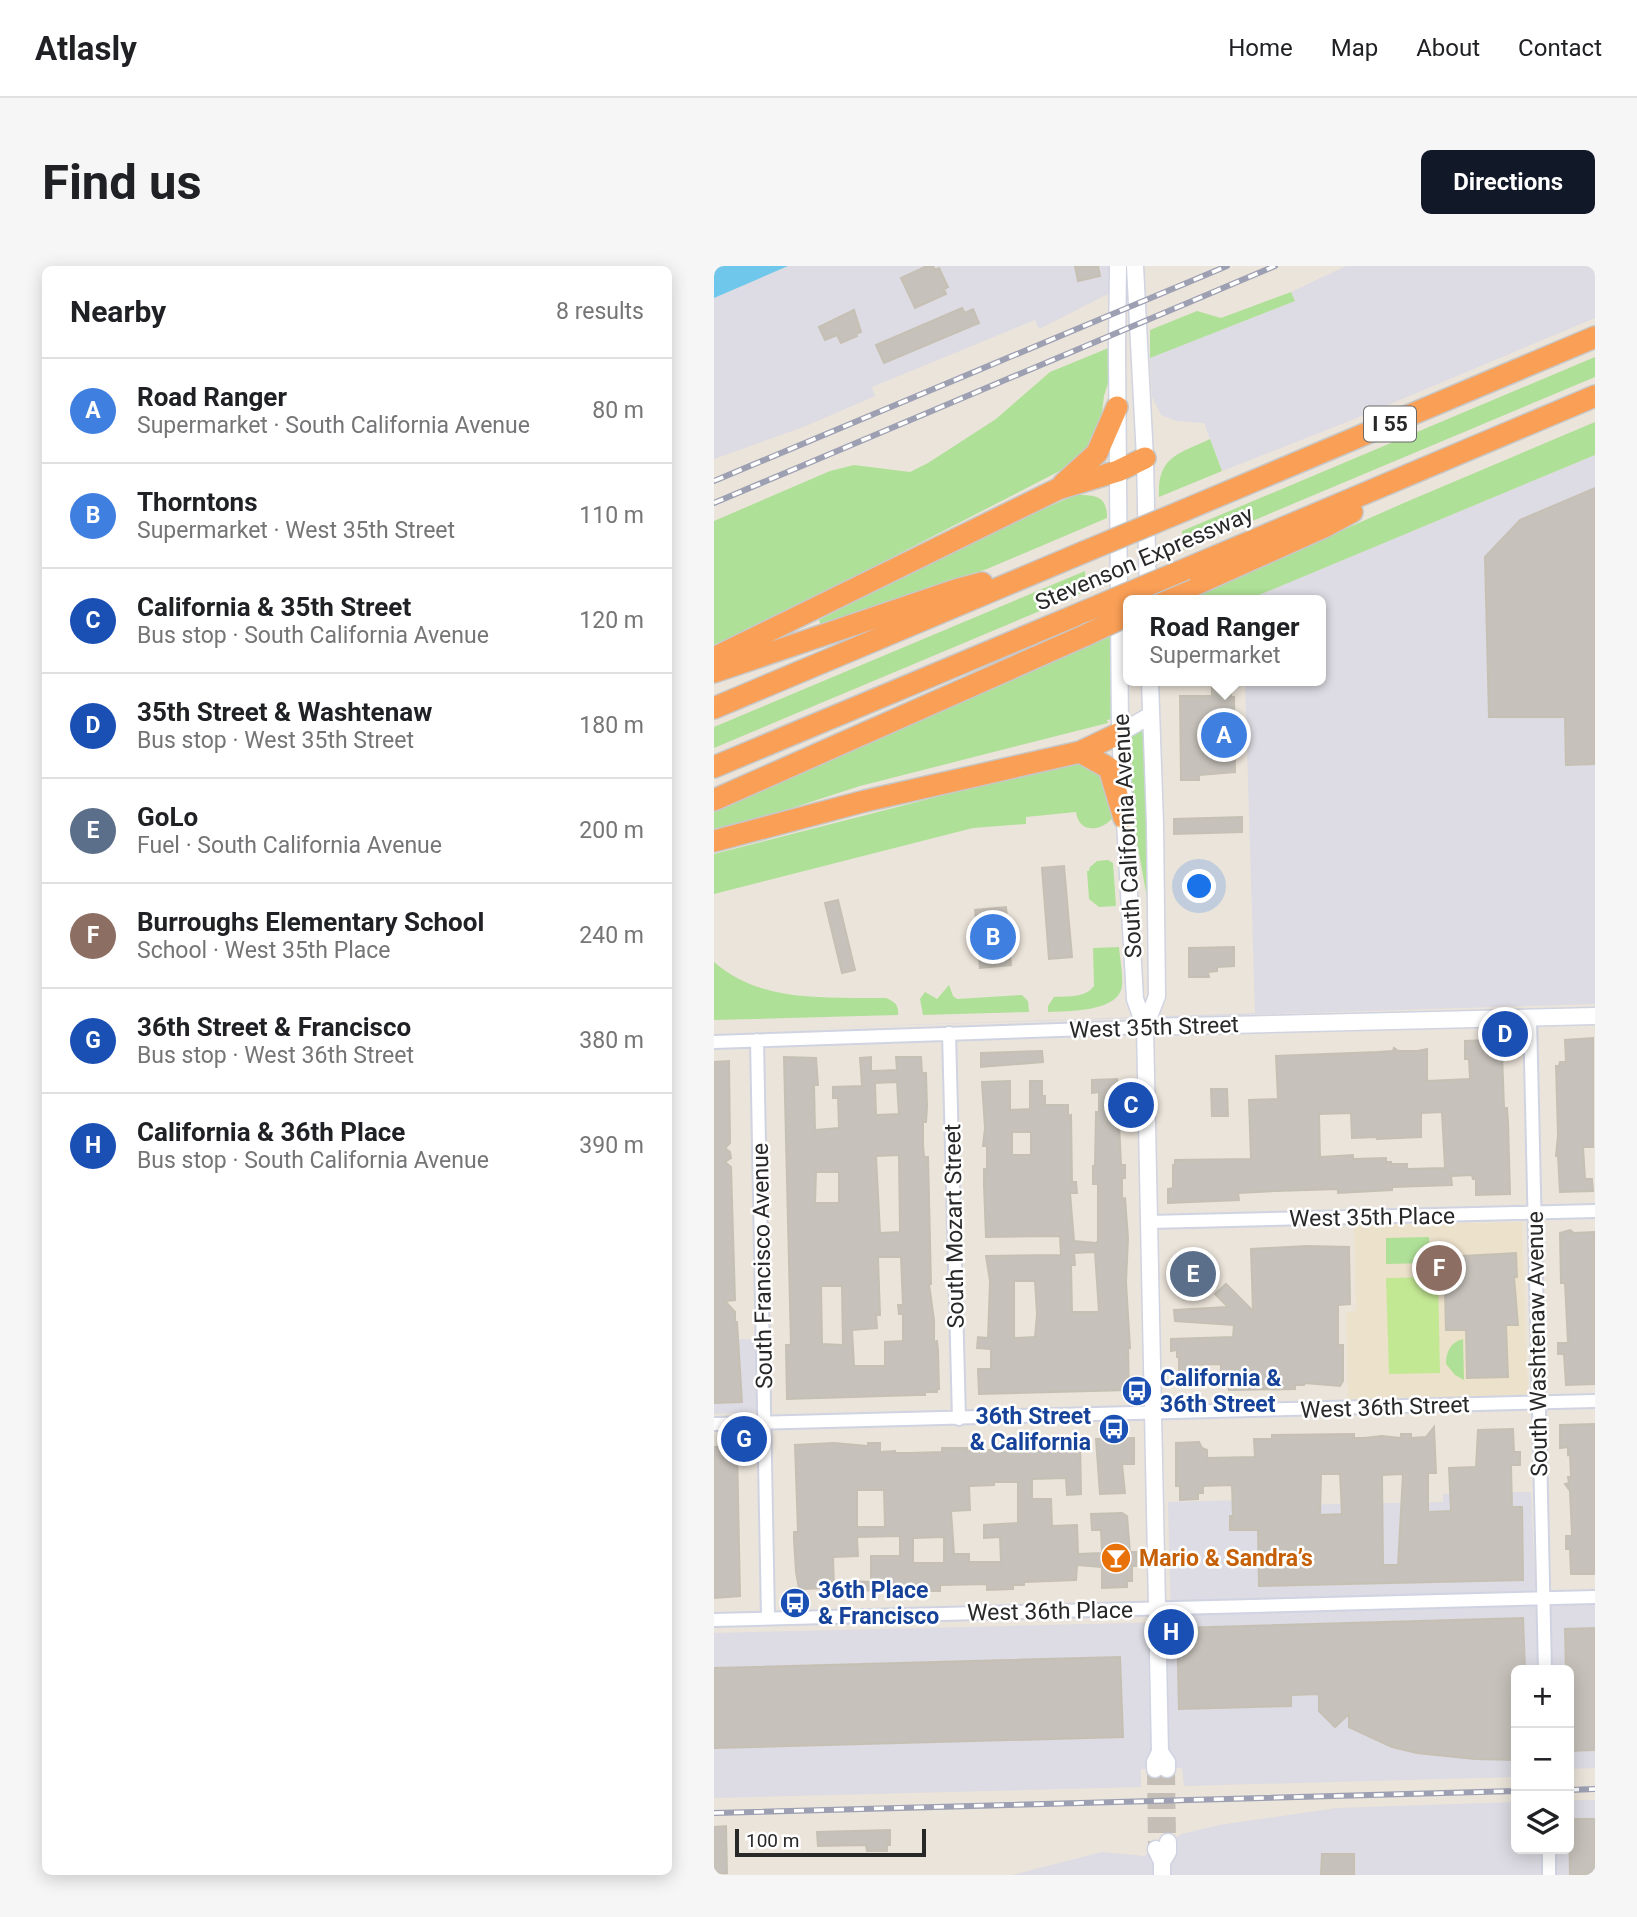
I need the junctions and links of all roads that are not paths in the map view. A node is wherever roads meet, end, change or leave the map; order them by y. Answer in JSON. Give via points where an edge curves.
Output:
{"nodes":[{"id":1,"x":1118,"y":266,"type":"edge"},
{"id":2,"x":1135,"y":266,"type":"edge"},
{"id":3,"x":1595,"y":337,"type":"edge"},
{"id":4,"x":1595,"y":396,"type":"edge"},
{"id":5,"x":1117,"y":407,"type":"junction"},
{"id":6,"x":1145,"y":458,"type":"junction"},
{"id":7,"x":1118,"y":471,"type":"junction"},
{"id":8,"x":1058,"y":489,"type":"junction"},
{"id":9,"x":1049,"y":566,"type":"junction"},
{"id":10,"x":1186,"y":579,"type":"junction"},
{"id":11,"x":1136,"y":595,"type":"edge"},
{"id":12,"x":1148,"y":595,"type":"edge"},
{"id":13,"x":1167,"y":595,"type":"edge"},
{"id":14,"x":1123,"y":599,"type":"edge"},
{"id":15,"x":1123,"y":617,"type":"edge"},
{"id":16,"x":714,"y":658,"type":"edge"},
{"id":17,"x":714,"y":672,"type":"edge"},
{"id":18,"x":1150,"y":686,"type":"edge"},
{"id":19,"x":714,"y":708,"type":"edge"},
{"id":20,"x":1151,"y":715,"type":"junction"},
{"id":21,"x":1121,"y":733,"type":"junction"},
{"id":22,"x":1080,"y":752,"type":"junction"},
{"id":23,"x":714,"y":767,"type":"edge"},
{"id":24,"x":714,"y":800,"type":"edge"},
{"id":25,"x":1124,"y":818,"type":"junction"},
{"id":26,"x":714,"y":841,"type":"edge"},
{"id":27,"x":1595,"y":1016,"type":"edge"},
{"id":28,"x":1530,"y":1017,"type":"junction"},
{"id":29,"x":1145,"y":1027,"type":"junction"},
{"id":30,"x":949,"y":1033,"type":"junction"},
{"id":31,"x":757,"y":1040,"type":"junction"},
{"id":32,"x":714,"y":1042,"type":"edge"},
{"id":33,"x":1595,"y":1212,"type":"edge"},
{"id":34,"x":1535,"y":1213,"type":"junction"},
{"id":35,"x":1149,"y":1222,"type":"junction"},
{"id":36,"x":1595,"y":1401,"type":"edge"},
{"id":37,"x":1539,"y":1402,"type":"junction"},
{"id":38,"x":1152,"y":1414,"type":"junction"},
{"id":39,"x":959,"y":1419,"type":"junction"},
{"id":40,"x":765,"y":1423,"type":"junction"},
{"id":41,"x":714,"y":1424,"type":"edge"},
{"id":42,"x":1595,"y":1597,"type":"edge"},
{"id":43,"x":1543,"y":1599,"type":"junction"},
{"id":44,"x":1156,"y":1608,"type":"junction"},
{"id":45,"x":768,"y":1618,"type":"junction"},
{"id":46,"x":714,"y":1620,"type":"edge"},
{"id":47,"x":1545,"y":1665,"type":"edge"},
{"id":48,"x":1161,"y":1769,"type":"tunnel mouth"},
{"id":49,"x":1549,"y":1854,"type":"edge"},
{"id":50,"x":1549,"y":1875,"type":"edge"}],
"edges":[{"from":1,"to":5,"type":"main road","name":"South California Avenue"},
{"from":2,"to":6,"type":"main road"},
{"from":3,"to":9,"type":"highway","name":"Stevenson Expressway","number":"I 55","bridge":true},
{"from":4,"to":10,"type":"highway","name":"Stevenson Expressway","number":"I 55"},
{"from":5,"to":7,"type":"main road","name":"South California Avenue"},
{"from":5,"to":8,"type":"highway","via":[[1097,453]]},
{"from":6,"to":7,"type":"highway"},
{"from":6,"to":12,"type":"main road"},
{"from":7,"to":8,"type":"highway"},
{"from":7,"to":21,"type":"main road","name":"South California Avenue"},
{"from":8,"to":16,"type":"highway"},
{"from":9,"to":17,"type":"highway","via":[[956,590]]},
{"from":9,"to":19,"type":"highway","name":"Stevenson Expressway","number":"I 55"},
{"from":10,"to":11,"type":"highway","name":"Stevenson Expressway","number":"I 55","bridge":true},
{"from":10,"to":13,"type":"highway"},
{"from":14,"to":23,"type":"highway","name":"Stevenson Expressway","number":"I 55","bridge":true},
{"from":15,"to":24,"type":"highway","bridge":true},
{"from":18,"to":20,"type":"main road","name":"South California Avenue"},
{"from":20,"to":21,"type":"main road"},
{"from":20,"to":29,"type":"main road","name":"South California Avenue","via":[[1157,996]]},
{"from":21,"to":22,"type":"highway"},
{"from":21,"to":25,"type":"main road","name":"South California Avenue"},
{"from":22,"to":25,"type":"highway","via":[[1109,768]]},
{"from":22,"to":26,"type":"highway"},
{"from":25,"to":29,"type":"main road","name":"South California Avenue","via":[[1135,999]]},
{"from":27,"to":28,"type":"main road","name":"West 35th Street"},
{"from":28,"to":29,"type":"main road","name":"West 35th Street"},
{"from":28,"to":34,"type":"street","name":"South Washtenaw Avenue"},
{"from":29,"to":30,"type":"street","name":"West 35th Street"},
{"from":29,"to":35,"type":"main road","name":"South California Avenue"},
{"from":30,"to":31,"type":"street","name":"West 35th Street"},
{"from":30,"to":39,"type":"street","name":"South Mozart Street"},
{"from":31,"to":32,"type":"street","name":"West 35th Street"},
{"from":31,"to":40,"type":"street","name":"South Francisco Avenue"},
{"from":33,"to":34,"type":"street","name":"West 35th Place"},
{"from":34,"to":35,"type":"street","name":"West 35th Place"},
{"from":34,"to":37,"type":"street","name":"South Washtenaw Avenue"},
{"from":35,"to":38,"type":"main road","name":"South California Avenue"},
{"from":36,"to":37,"type":"street","name":"West 36th Street"},
{"from":37,"to":38,"type":"street","name":"West 36th Street"},
{"from":37,"to":43,"type":"street","name":"South Washtenaw Avenue"},
{"from":38,"to":39,"type":"street","name":"West 36th Street"},
{"from":38,"to":44,"type":"main road","name":"South California Avenue"},
{"from":39,"to":40,"type":"street","name":"West 36th Street"},
{"from":40,"to":41,"type":"street","name":"West 36th Street"},
{"from":40,"to":45,"type":"street","name":"South Francisco Avenue"},
{"from":42,"to":43,"type":"street","name":"West 36th Place"},
{"from":43,"to":44,"type":"street","name":"West 36th Place"},
{"from":43,"to":47,"type":"street","name":"South Washtenaw Avenue"},
{"from":44,"to":45,"type":"street","name":"West 36th Place"},
{"from":44,"to":48,"type":"main road","name":"South California Avenue","via":[[1160,1752],[1167,1762]]},
{"from":45,"to":46,"type":"street","name":"West 36th Place"},
{"from":49,"to":50,"type":"street"}]}
